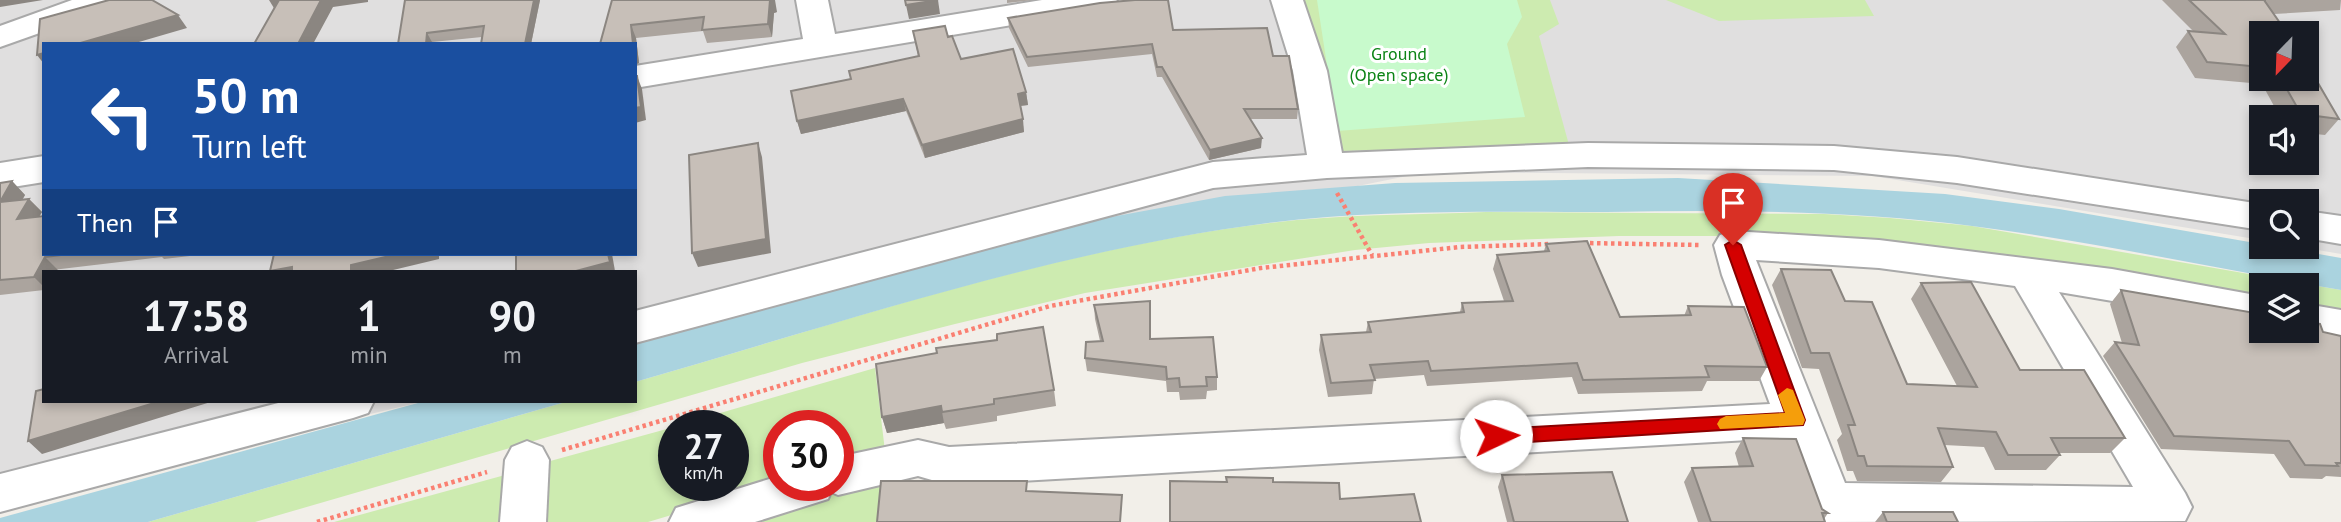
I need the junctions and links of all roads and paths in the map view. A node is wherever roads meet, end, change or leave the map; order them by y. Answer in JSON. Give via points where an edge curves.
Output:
{"nodes":[{"id":1,"x":102,"y":0,"type":"edge"},
{"id":2,"x":812,"y":0,"type":"edge"},
{"id":3,"x":1101,"y":0,"type":"edge"},
{"id":4,"x":1287,"y":0,"type":"edge"},
{"id":5,"x":0,"y":37,"type":"edge"},
{"id":6,"x":821,"y":48,"type":"junction"},
{"id":7,"x":637,"y":77,"type":"edge"},
{"id":8,"x":1328,"y":166,"type":"junction"},
{"id":9,"x":42,"y":169,"type":"edge"},
{"id":10,"x":0,"y":176,"type":"edge"},
{"id":11,"x":2249,"y":215,"type":"edge"},
{"id":12,"x":2319,"y":226,"type":"edge"},
{"id":13,"x":2341,"y":230,"type":"edge"},
{"id":14,"x":1580,"y":243,"type":"edge"},
{"id":15,"x":1553,"y":244,"type":"edge"},
{"id":16,"x":1733,"y":245,"type":"junction"},
{"id":17,"x":1372,"y":255,"type":"junction"},
{"id":18,"x":2027,"y":273,"type":"junction"},
{"id":19,"x":2249,"y":309,"type":"edge"},
{"id":20,"x":2319,"y":322,"type":"edge"},
{"id":21,"x":637,"y":326,"type":"edge"},
{"id":22,"x":2341,"y":326,"type":"edge"},
{"id":23,"x":345,"y":403,"type":"edge"},
{"id":24,"x":1796,"y":420,"type":"junction"},
{"id":25,"x":527,"y":460,"type":"junction"},
{"id":26,"x":854,"y":472,"type":"edge"},
{"id":27,"x":0,"y":493,"type":"edge"},
{"id":28,"x":763,"y":500,"type":"edge"},
{"id":29,"x":1834,"y":512,"type":"edge"},
{"id":30,"x":317,"y":522,"type":"edge"},
{"id":31,"x":523,"y":522,"type":"edge"},
{"id":32,"x":692,"y":522,"type":"edge"}],
"edges":[{"from":1,"to":5,"type":"street"},
{"from":2,"to":6,"type":"street"},
{"from":3,"to":6,"type":"street"},
{"from":4,"to":8,"type":"street","via":[[1310,71]]},
{"from":6,"to":7,"type":"street"},
{"from":8,"to":11,"type":"street","via":[[1588,155],[1835,158],[1957,170]]},
{"from":8,"to":17,"type":"path","via":[[1331,182]]},
{"from":8,"to":21,"type":"street","via":[[1213,175]]},
{"from":9,"to":10,"type":"street"},
{"from":12,"to":13,"type":"street"},
{"from":14,"to":16,"type":"path"},
{"from":15,"to":17,"type":"path"},
{"from":16,"to":18,"type":"street","via":[[1879,254]]},
{"from":16,"to":24,"type":"street"},
{"from":17,"to":25,"type":"path","via":[[1261,268],[1050,306]]},
{"from":18,"to":19,"type":"street"},
{"from":18,"to":29,"type":"street","via":[[2169,507]]},
{"from":20,"to":22,"type":"street"},
{"from":23,"to":27,"type":"street"},
{"from":24,"to":26,"type":"street","via":[[949,466],[918,457]]},
{"from":24,"to":29,"type":"street"},
{"from":25,"to":30,"type":"path"},
{"from":25,"to":31,"type":"street"},
{"from":28,"to":32,"type":"street"}]}
